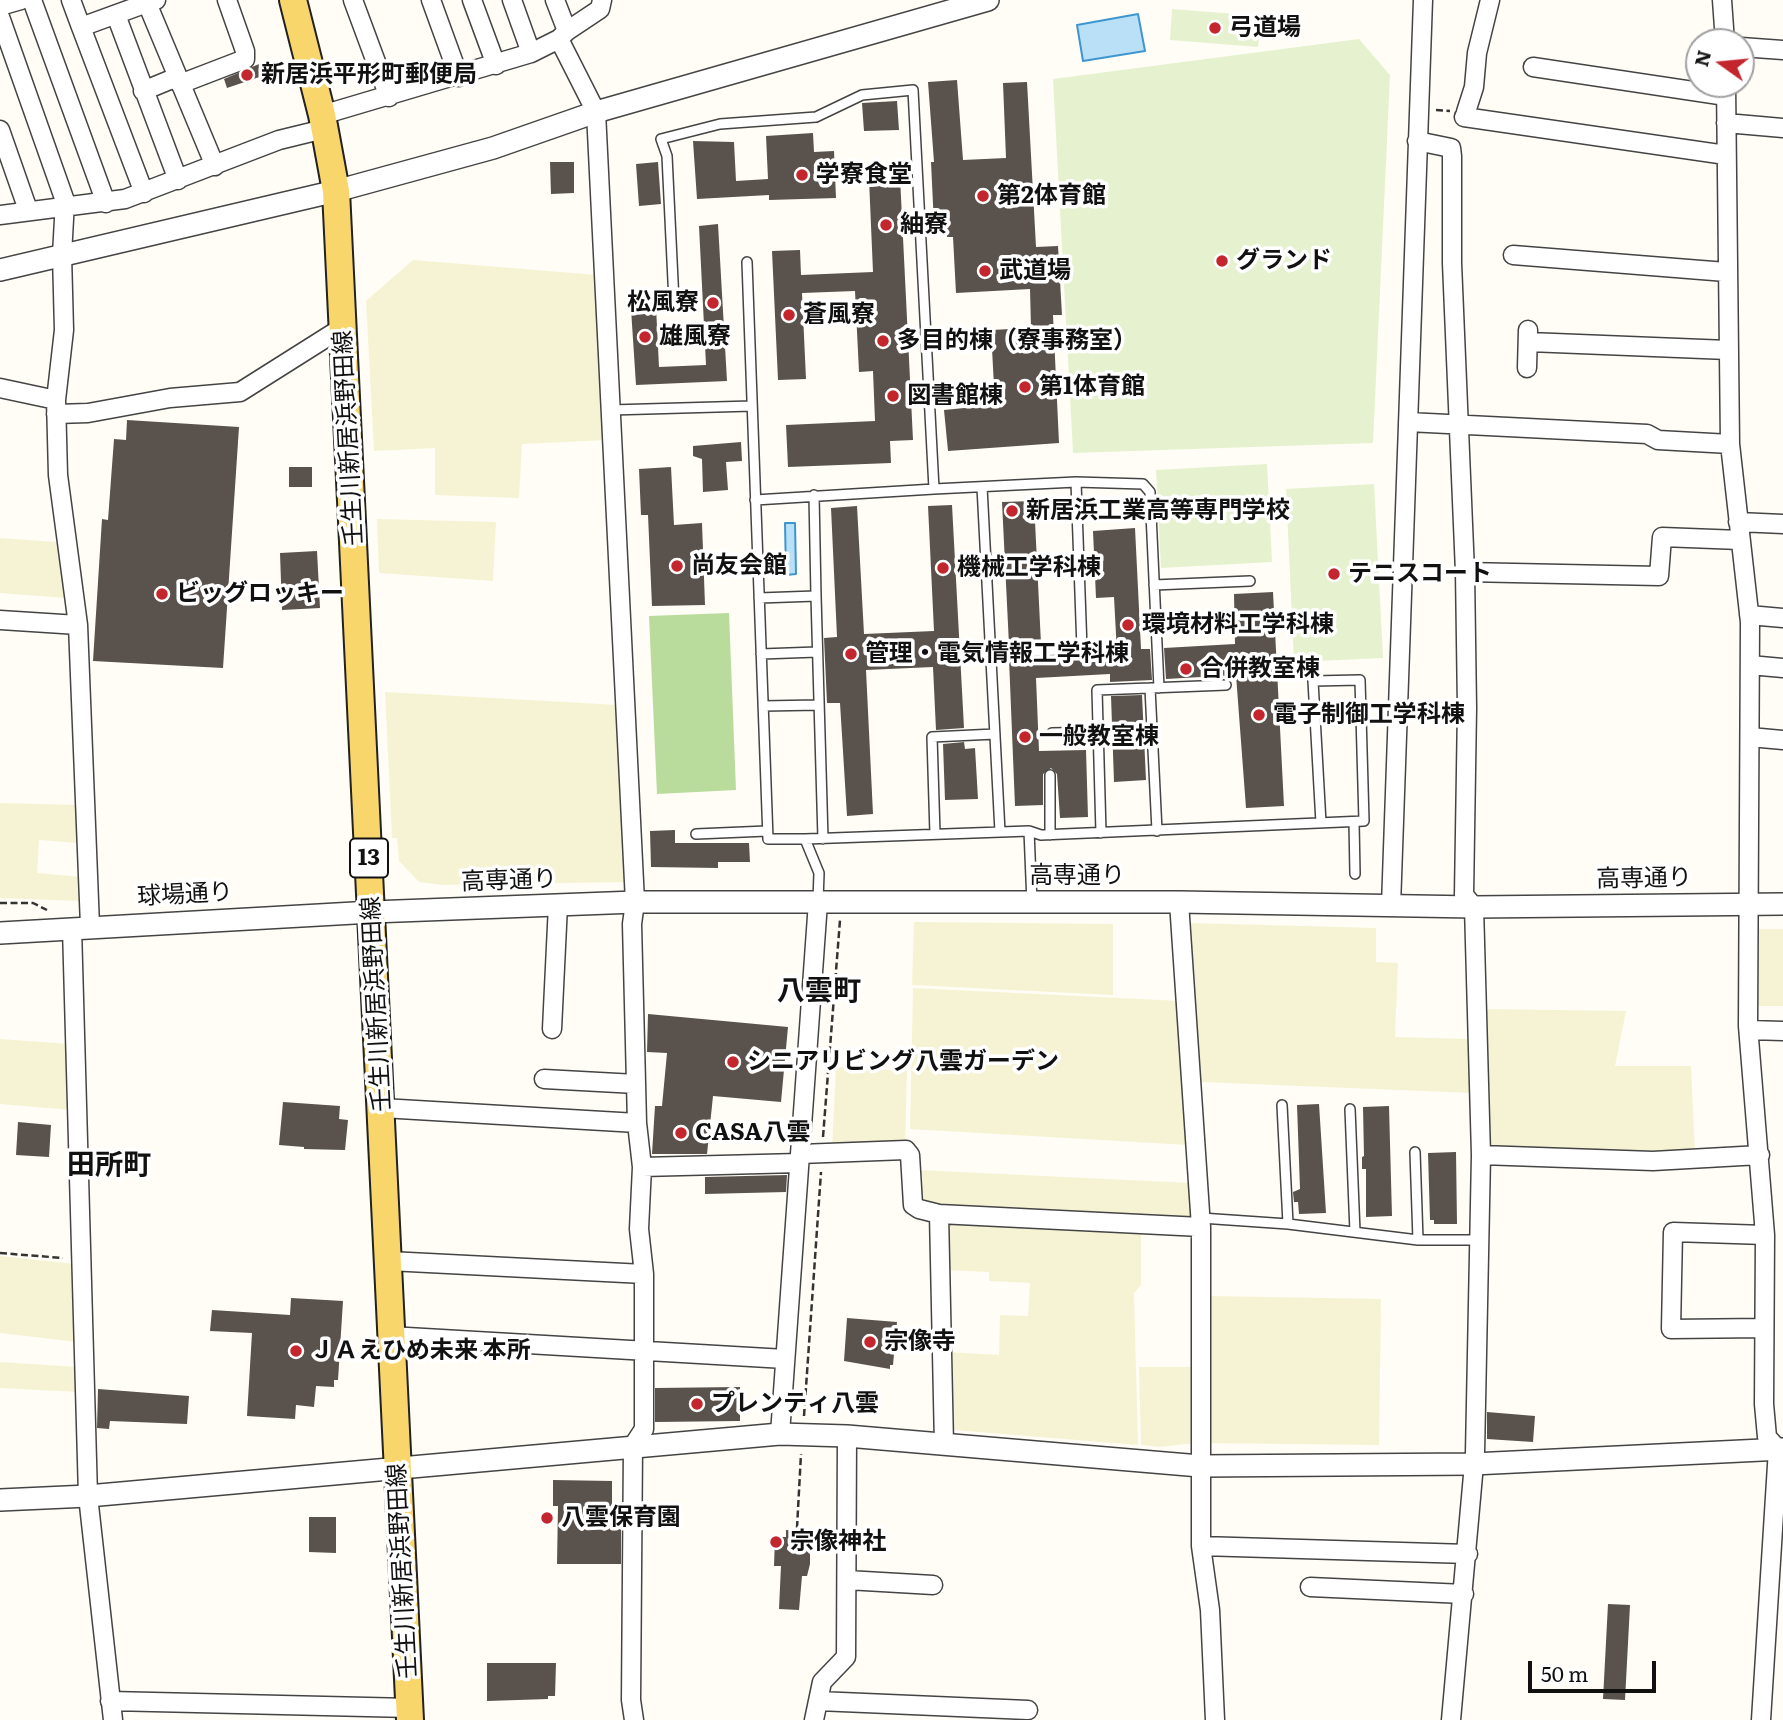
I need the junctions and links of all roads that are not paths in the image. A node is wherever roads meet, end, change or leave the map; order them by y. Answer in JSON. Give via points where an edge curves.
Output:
{"nodes":[{"id":1,"x":20,"y":0,"type":"edge"},
{"id":2,"x":32,"y":0,"type":"edge"},
{"id":3,"x":71,"y":0,"type":"edge"},
{"id":4,"x":227,"y":0,"type":"edge"},
{"id":5,"x":293,"y":0,"type":"edge"},
{"id":6,"x":354,"y":0,"type":"edge"},
{"id":7,"x":431,"y":0,"type":"edge"},
{"id":8,"x":472,"y":0,"type":"edge"},
{"id":9,"x":512,"y":0,"type":"edge"},
{"id":10,"x":555,"y":0,"type":"edge"},
{"id":11,"x":602,"y":0,"type":"edge"},
{"id":12,"x":988,"y":0,"type":"edge"},
{"id":13,"x":1423,"y":0,"type":"edge"},
{"id":14,"x":1490,"y":0,"type":"edge"},
{"id":15,"x":1723,"y":0,"type":"edge"},
{"id":16,"x":152,"y":2,"type":"edge"},
{"id":17,"x":0,"y":6,"type":"edge"},
{"id":18,"x":116,"y":15,"type":"junction"},
{"id":19,"x":0,"y":17,"type":"edge"},
{"id":20,"x":81,"y":27,"type":"junction"},
{"id":21,"x":1724,"y":28,"type":"edge"},
{"id":22,"x":563,"y":35,"type":"junction"},
{"id":23,"x":1755,"y":48,"type":"edge"},
{"id":24,"x":1783,"y":50,"type":"edge"},
{"id":25,"x":531,"y":53,"type":"junction"},
{"id":26,"x":496,"y":65,"type":"junction"},
{"id":27,"x":1533,"y":67,"type":"dead end"},
{"id":28,"x":459,"y":77,"type":"junction"},
{"id":29,"x":178,"y":80,"type":"junction"},
{"id":30,"x":1685,"y":85,"type":"edge"},
{"id":31,"x":143,"y":91,"type":"junction"},
{"id":32,"x":389,"y":97,"type":"junction"},
{"id":33,"x":1726,"y":98,"type":"edge"},
{"id":34,"x":596,"y":112,"type":"junction"},
{"id":35,"x":323,"y":122,"type":"junction"},
{"id":36,"x":1726,"y":123,"type":"junction"},
{"id":37,"x":1783,"y":128,"type":"edge"},
{"id":38,"x":0,"y":130,"type":"edge"},
{"id":39,"x":1417,"y":141,"type":"junction"},
{"id":40,"x":1726,"y":155,"type":"junction"},
{"id":41,"x":215,"y":166,"type":"junction"},
{"id":42,"x":178,"y":180,"type":"junction"},
{"id":43,"x":336,"y":191,"type":"junction"},
{"id":44,"x":144,"y":193,"type":"junction"},
{"id":45,"x":106,"y":203,"type":"junction"},
{"id":46,"x":64,"y":206,"type":"junction"},
{"id":47,"x":28,"y":210,"type":"junction"},
{"id":48,"x":0,"y":215,"type":"edge"},
{"id":49,"x":62,"y":255,"type":"junction"},
{"id":50,"x":1513,"y":255,"type":"dead end"},
{"id":51,"x":747,"y":262,"type":"dead end"},
{"id":52,"x":0,"y":270,"type":"edge"},
{"id":53,"x":1726,"y":272,"type":"junction"},
{"id":54,"x":674,"y":302,"type":"dead end"},
{"id":55,"x":344,"y":327,"type":"junction"},
{"id":56,"x":1728,"y":350,"type":"junction"},
{"id":57,"x":1527,"y":368,"type":"dead end"},
{"id":58,"x":0,"y":388,"type":"edge"},
{"id":59,"x":752,"y":406,"type":"junction"},
{"id":60,"x":56,"y":407,"type":"junction"},
{"id":61,"x":611,"y":410,"type":"junction"},
{"id":62,"x":1408,"y":422,"type":"junction"},
{"id":63,"x":1458,"y":424,"type":"junction"},
{"id":64,"x":1730,"y":444,"type":"junction"},
{"id":65,"x":1076,"y":482,"type":"junction"},
{"id":66,"x":982,"y":487,"type":"junction"},
{"id":67,"x":934,"y":489,"type":"junction"},
{"id":68,"x":814,"y":495,"type":"junction"},
{"id":69,"x":755,"y":499,"type":"junction"},
{"id":70,"x":1738,"y":522,"type":"junction"},
{"id":71,"x":1783,"y":524,"type":"edge"},
{"id":72,"x":1740,"y":540,"type":"junction"},
{"id":73,"x":1465,"y":572,"type":"junction"},
{"id":74,"x":1250,"y":581,"type":"dead end"},
{"id":75,"x":1154,"y":585,"type":"junction"},
{"id":76,"x":816,"y":596,"type":"junction"},
{"id":77,"x":759,"y":598,"type":"junction"},
{"id":78,"x":1749,"y":615,"type":"junction"},
{"id":79,"x":1783,"y":618,"type":"edge"},
{"id":80,"x":0,"y":620,"type":"edge"},
{"id":81,"x":78,"y":625,"type":"junction"},
{"id":82,"x":817,"y":652,"type":"junction"},
{"id":83,"x":991,"y":653,"type":"junction"},
{"id":84,"x":761,"y":654,"type":"junction"},
{"id":85,"x":1750,"y":665,"type":"junction"},
{"id":86,"x":1783,"y":668,"type":"edge"},
{"id":87,"x":1226,"y":685,"type":"dead end"},
{"id":88,"x":1154,"y":688,"type":"junction"},
{"id":89,"x":819,"y":705,"type":"junction"},
{"id":90,"x":763,"y":706,"type":"junction"},
{"id":91,"x":1098,"y":732,"type":"junction"},
{"id":92,"x":1052,"y":733,"type":"dead end"},
{"id":93,"x":995,"y":734,"type":"junction"},
{"id":94,"x":1751,"y":737,"type":"junction"},
{"id":95,"x":1783,"y":740,"type":"edge"},
{"id":96,"x":1051,"y":775,"type":"dead end"},
{"id":97,"x":1354,"y":822,"type":"junction"},
{"id":98,"x":1321,"y":823,"type":"junction"},
{"id":99,"x":767,"y":831,"type":"junction"},
{"id":100,"x":1028,"y":831,"type":"junction"},
{"id":101,"x":1157,"y":831,"type":"junction"},
{"id":102,"x":1000,"y":832,"type":"junction"},
{"id":103,"x":1101,"y":833,"type":"junction"},
{"id":104,"x":696,"y":834,"type":"dead end"},
{"id":105,"x":935,"y":834,"type":"junction"},
{"id":106,"x":1050,"y":835,"type":"junction"},
{"id":107,"x":823,"y":838,"type":"junction"},
{"id":108,"x":805,"y":839,"type":"junction"},
{"id":109,"x":1355,"y":874,"type":"dead end"},
{"id":110,"x":635,"y":902,"type":"junction"},
{"id":111,"x":818,"y":902,"type":"junction"},
{"id":112,"x":1179,"y":902,"type":"junction"},
{"id":113,"x":1032,"y":903,"type":"junction"},
{"id":114,"x":1750,"y":904,"type":"junction"},
{"id":115,"x":1783,"y":904,"type":"edge"},
{"id":116,"x":558,"y":905,"type":"junction"},
{"id":117,"x":1391,"y":906,"type":"junction"},
{"id":118,"x":1474,"y":906,"type":"junction"},
{"id":119,"x":372,"y":912,"type":"junction"},
{"id":120,"x":81,"y":927,"type":"junction"},
{"id":121,"x":0,"y":933,"type":"edge"},
{"id":122,"x":552,"y":1028,"type":"dead end"},
{"id":123,"x":1749,"y":1030,"type":"junction"},
{"id":124,"x":1783,"y":1031,"type":"edge"},
{"id":125,"x":544,"y":1079,"type":"dead end"},
{"id":126,"x":636,"y":1084,"type":"junction"},
{"id":127,"x":1282,"y":1105,"type":"dead end"},
{"id":128,"x":382,"y":1108,"type":"junction"},
{"id":129,"x":1350,"y":1109,"type":"dead end"},
{"id":130,"x":637,"y":1123,"type":"junction"},
{"id":131,"x":1415,"y":1152,"type":"dead end"},
{"id":132,"x":1481,"y":1155,"type":"junction"},
{"id":133,"x":1759,"y":1155,"type":"junction"},
{"id":134,"x":799,"y":1158,"type":"junction"},
{"id":135,"x":642,"y":1167,"type":"junction"},
{"id":136,"x":939,"y":1213,"type":"junction"},
{"id":137,"x":1201,"y":1223,"type":"junction"},
{"id":138,"x":1288,"y":1224,"type":"junction"},
{"id":139,"x":1355,"y":1232,"type":"junction"},
{"id":140,"x":1765,"y":1235,"type":"junction"},
{"id":141,"x":1418,"y":1240,"type":"junction"},
{"id":142,"x":1480,"y":1240,"type":"junction"},
{"id":143,"x":388,"y":1261,"type":"junction"},
{"id":144,"x":643,"y":1274,"type":"junction"},
{"id":145,"x":1763,"y":1328,"type":"junction"},
{"id":146,"x":390,"y":1336,"type":"junction"},
{"id":147,"x":643,"y":1348,"type":"junction"},
{"id":148,"x":785,"y":1359,"type":"junction"},
{"id":149,"x":780,"y":1434,"type":"junction"},
{"id":150,"x":847,"y":1436,"type":"junction"},
{"id":151,"x":943,"y":1445,"type":"junction"},
{"id":152,"x":634,"y":1446,"type":"junction"},
{"id":153,"x":1781,"y":1449,"type":"edge"},
{"id":154,"x":1473,"y":1464,"type":"junction"},
{"id":155,"x":1200,"y":1466,"type":"junction"},
{"id":156,"x":399,"y":1467,"type":"junction"},
{"id":157,"x":88,"y":1496,"type":"junction"},
{"id":158,"x":0,"y":1500,"type":"edge"},
{"id":159,"x":1201,"y":1546,"type":"junction"},
{"id":160,"x":1468,"y":1554,"type":"junction"},
{"id":161,"x":1777,"y":1570,"type":"edge"},
{"id":162,"x":847,"y":1580,"type":"junction"},
{"id":163,"x":933,"y":1585,"type":"dead end"},
{"id":164,"x":1310,"y":1587,"type":"dead end"},
{"id":165,"x":1464,"y":1594,"type":"junction"},
{"id":166,"x":1775,"y":1635,"type":"edge"},
{"id":167,"x":110,"y":1701,"type":"junction"},
{"id":168,"x":818,"y":1701,"type":"junction"},
{"id":169,"x":1028,"y":1710,"type":"dead end"},
{"id":170,"x":410,"y":1714,"type":"edge"},
{"id":171,"x":113,"y":1720,"type":"edge"},
{"id":172,"x":634,"y":1720,"type":"edge"},
{"id":173,"x":814,"y":1720,"type":"edge"},
{"id":174,"x":1215,"y":1720,"type":"edge"},
{"id":175,"x":1451,"y":1720,"type":"edge"},
{"id":176,"x":1762,"y":1720,"type":"edge"}],
"edges":[{"from":1,"to":17,"type":"street"},
{"from":2,"to":45,"type":"street"},
{"from":3,"to":20,"type":"street"},
{"from":4,"to":29,"type":"street","via":[[245,59]]},
{"from":5,"to":35,"type":"main road","name":"壬生川新居浜野田線","number":"13"},
{"from":6,"to":32,"type":"street"},
{"from":7,"to":28,"type":"street"},
{"from":8,"to":26,"type":"street"},
{"from":9,"to":25,"type":"street"},
{"from":10,"to":22,"type":"street"},
{"from":11,"to":22,"type":"street","via":[[600,9]]},
{"from":12,"to":34,"type":"street"},
{"from":13,"to":39,"type":"street"},
{"from":14,"to":40,"type":"street","via":[[1465,114]]},
{"from":15,"to":21,"type":"street"},
{"from":16,"to":18,"type":"street"},
{"from":16,"to":29,"type":"street"},
{"from":18,"to":20,"type":"street"},
{"from":18,"to":31,"type":"street"},
{"from":19,"to":46,"type":"street"},
{"from":20,"to":44,"type":"street"},
{"from":22,"to":25,"type":"street"},
{"from":22,"to":34,"type":"street"},
{"from":23,"to":24,"type":"street"},
{"from":25,"to":26,"type":"street"},
{"from":26,"to":28,"type":"street"},
{"from":27,"to":30,"type":"street"},
{"from":28,"to":32,"type":"street"},
{"from":29,"to":31,"type":"street"},
{"from":29,"to":41,"type":"street"},
{"from":31,"to":42,"type":"street"},
{"from":32,"to":35,"type":"street"},
{"from":33,"to":36,"type":"street"},
{"from":34,"to":43,"type":"street","via":[[493,148]]},
{"from":34,"to":61,"type":"street"},
{"from":35,"to":41,"type":"street"},
{"from":35,"to":43,"type":"main road","name":"壬生川新居浜野田線","number":"13"},
{"from":36,"to":37,"type":"street"},
{"from":36,"to":40,"type":"street"},
{"from":38,"to":47,"type":"street"},
{"from":39,"to":62,"type":"street"},
{"from":39,"to":63,"type":"street","via":[[1451,148]]},
{"from":40,"to":53,"type":"street"},
{"from":41,"to":42,"type":"street"},
{"from":42,"to":44,"type":"street"},
{"from":43,"to":49,"type":"street"},
{"from":43,"to":55,"type":"main road","name":"壬生川新居浜野田線","number":"13"},
{"from":44,"to":45,"type":"street"},
{"from":45,"to":46,"type":"street"},
{"from":46,"to":47,"type":"street"},
{"from":46,"to":49,"type":"street"},
{"from":47,"to":48,"type":"street"},
{"from":49,"to":52,"type":"street"},
{"from":49,"to":60,"type":"street","via":[[64,330]]},
{"from":50,"to":53,"type":"street"},
{"from":51,"to":59,"type":"lane"},
{"from":53,"to":56,"type":"street"},
{"from":54,"to":67,"type":"lane","via":[[667,156],[661,139],[720,124],[816,117],[862,94],[913,90]]},
{"from":55,"to":60,"type":"street","via":[[240,392],[170,398],[115,410]]},
{"from":55,"to":119,"type":"main road","name":"壬生川新居浜野田線","number":"13"},
{"from":56,"to":57,"type":"street","via":[[1528,336]]},
{"from":56,"to":64,"type":"street"},
{"from":58,"to":60,"type":"street"},
{"from":59,"to":61,"type":"lane"},
{"from":59,"to":69,"type":"lane"},
{"from":60,"to":81,"type":"street","via":[[58,475]]},
{"from":61,"to":110,"type":"street"},
{"from":62,"to":63,"type":"street"},
{"from":62,"to":117,"type":"street"},
{"from":63,"to":64,"type":"street","via":[[1647,434],[1658,440]]},
{"from":63,"to":73,"type":"street"},
{"from":64,"to":70,"type":"street"},
{"from":65,"to":66,"type":"lane"},
{"from":65,"to":75,"type":"lane","via":[[1143,484],[1150,492]]},
{"from":65,"to":83,"type":"lane","via":[[1083,649]]},
{"from":66,"to":67,"type":"lane"},
{"from":66,"to":83,"type":"lane"},
{"from":67,"to":68,"type":"lane"},
{"from":68,"to":69,"type":"lane"},
{"from":68,"to":76,"type":"lane"},
{"from":69,"to":77,"type":"lane"},
{"from":70,"to":71,"type":"street"},
{"from":70,"to":72,"type":"street"},
{"from":72,"to":73,"type":"street","via":[[1662,537],[1659,576]]},
{"from":72,"to":78,"type":"street"},
{"from":73,"to":118,"type":"street","via":[[1464,895]]},
{"from":74,"to":75,"type":"lane"},
{"from":75,"to":88,"type":"lane"},
{"from":76,"to":77,"type":"lane"},
{"from":76,"to":82,"type":"lane"},
{"from":77,"to":84,"type":"lane"},
{"from":78,"to":79,"type":"street"},
{"from":78,"to":85,"type":"street"},
{"from":80,"to":81,"type":"street"},
{"from":81,"to":120,"type":"street"},
{"from":82,"to":84,"type":"lane"},
{"from":82,"to":89,"type":"lane"},
{"from":83,"to":93,"type":"lane"},
{"from":84,"to":90,"type":"lane"},
{"from":85,"to":86,"type":"street"},
{"from":85,"to":94,"type":"street"},
{"from":87,"to":88,"type":"lane"},
{"from":88,"to":91,"type":"lane","via":[[1097,690]]},
{"from":88,"to":101,"type":"lane"},
{"from":89,"to":90,"type":"lane"},
{"from":89,"to":107,"type":"lane"},
{"from":90,"to":99,"type":"lane"},
{"from":91,"to":92,"type":"lane"},
{"from":91,"to":103,"type":"lane"},
{"from":93,"to":102,"type":"lane"},
{"from":93,"to":105,"type":"lane","via":[[932,737]]},
{"from":94,"to":95,"type":"street"},
{"from":94,"to":114,"type":"street"},
{"from":96,"to":106,"type":"lane"},
{"from":97,"to":98,"type":"lane"},
{"from":97,"to":98,"type":"lane","via":[[1364,821],[1360,680],[1313,681]]},
{"from":97,"to":109,"type":"lane"},
{"from":98,"to":101,"type":"lane"},
{"from":99,"to":104,"type":"lane"},
{"from":99,"to":108,"type":"lane","via":[[768,839]]},
{"from":100,"to":102,"type":"lane"},
{"from":100,"to":106,"type":"lane"},
{"from":100,"to":113,"type":"lane"},
{"from":101,"to":103,"type":"lane"},
{"from":102,"to":105,"type":"lane"},
{"from":103,"to":106,"type":"lane"},
{"from":105,"to":107,"type":"lane"},
{"from":107,"to":108,"type":"lane"},
{"from":108,"to":111,"type":"lane","via":[[819,873]]},
{"from":110,"to":111,"type":"street","name":"高専通り"},
{"from":110,"to":116,"type":"street","name":"高専通り"},
{"from":110,"to":126,"type":"street"},
{"from":111,"to":113,"type":"street","name":"高専通り"},
{"from":111,"to":134,"type":"street"},
{"from":112,"to":113,"type":"street","name":"高専通り"},
{"from":112,"to":117,"type":"street","name":"高専通り"},
{"from":112,"to":137,"type":"street"},
{"from":114,"to":115,"type":"street","name":"高専通り"},
{"from":114,"to":118,"type":"street","name":"高専通り"},
{"from":114,"to":123,"type":"street"},
{"from":116,"to":119,"type":"street","name":"高専通り"},
{"from":116,"to":122,"type":"street"},
{"from":117,"to":118,"type":"street","name":"高専通り"},
{"from":118,"to":132,"type":"street"},
{"from":119,"to":120,"type":"street","name":"球場通り"},
{"from":119,"to":128,"type":"main road","name":"壬生川新居浜野田線","number":"13"},
{"from":120,"to":121,"type":"street","name":"球場通り"},
{"from":120,"to":157,"type":"street","via":[[81,1260]]},
{"from":123,"to":124,"type":"street"},
{"from":123,"to":133,"type":"street"},
{"from":125,"to":126,"type":"street"},
{"from":126,"to":130,"type":"street"},
{"from":127,"to":138,"type":"lane"},
{"from":128,"to":130,"type":"street"},
{"from":128,"to":143,"type":"main road","name":"壬生川新居浜野田線","number":"13"},
{"from":129,"to":139,"type":"lane"},
{"from":130,"to":135,"type":"street"},
{"from":131,"to":141,"type":"lane"},
{"from":132,"to":133,"type":"street","via":[[1653,1161]]},
{"from":132,"to":142,"type":"street"},
{"from":133,"to":140,"type":"street"},
{"from":134,"to":135,"type":"street"},
{"from":134,"to":136,"type":"street","via":[[905,1150],[910,1155],[913,1205]]},
{"from":134,"to":148,"type":"street"},
{"from":135,"to":144,"type":"street","via":[[639,1229]]},
{"from":136,"to":137,"type":"street"},
{"from":136,"to":151,"type":"street"},
{"from":137,"to":138,"type":"lane"},
{"from":137,"to":155,"type":"street"},
{"from":138,"to":139,"type":"lane"},
{"from":139,"to":141,"type":"lane"},
{"from":140,"to":145,"type":"street"},
{"from":140,"to":145,"type":"street","via":[[1673,1232],[1671,1329]]},
{"from":141,"to":142,"type":"lane"},
{"from":142,"to":154,"type":"street"},
{"from":143,"to":144,"type":"street"},
{"from":143,"to":146,"type":"main road","name":"壬生川新居浜野田線","number":"13"},
{"from":144,"to":147,"type":"street"},
{"from":145,"to":153,"type":"street","via":[[1767,1437]]},
{"from":146,"to":147,"type":"street"},
{"from":146,"to":156,"type":"main road","name":"壬生川新居浜野田線","number":"13"},
{"from":147,"to":148,"type":"street"},
{"from":147,"to":152,"type":"street","via":[[644,1429]]},
{"from":148,"to":149,"type":"street"},
{"from":149,"to":150,"type":"street"},
{"from":149,"to":152,"type":"street"},
{"from":150,"to":151,"type":"street"},
{"from":150,"to":162,"type":"street"},
{"from":151,"to":155,"type":"street"},
{"from":152,"to":156,"type":"street"},
{"from":152,"to":172,"type":"street"},
{"from":153,"to":154,"type":"street"},
{"from":153,"to":161,"type":"street"},
{"from":154,"to":155,"type":"street"},
{"from":154,"to":160,"type":"street"},
{"from":155,"to":159,"type":"street"},
{"from":156,"to":157,"type":"street"},
{"from":156,"to":170,"type":"main road","name":"壬生川新居浜野田線","number":"13"},
{"from":157,"to":158,"type":"street"},
{"from":157,"to":167,"type":"street"},
{"from":159,"to":160,"type":"street"},
{"from":159,"to":174,"type":"street","via":[[1210,1610]]},
{"from":160,"to":165,"type":"street"},
{"from":161,"to":166,"type":"street"},
{"from":162,"to":163,"type":"street"},
{"from":162,"to":168,"type":"street","via":[[846,1657],[822,1682]]},
{"from":164,"to":165,"type":"street"},
{"from":165,"to":175,"type":"street"},
{"from":166,"to":176,"type":"street"},
{"from":167,"to":170,"type":"street"},
{"from":167,"to":171,"type":"street"},
{"from":168,"to":169,"type":"street"},
{"from":168,"to":173,"type":"street"}]}
